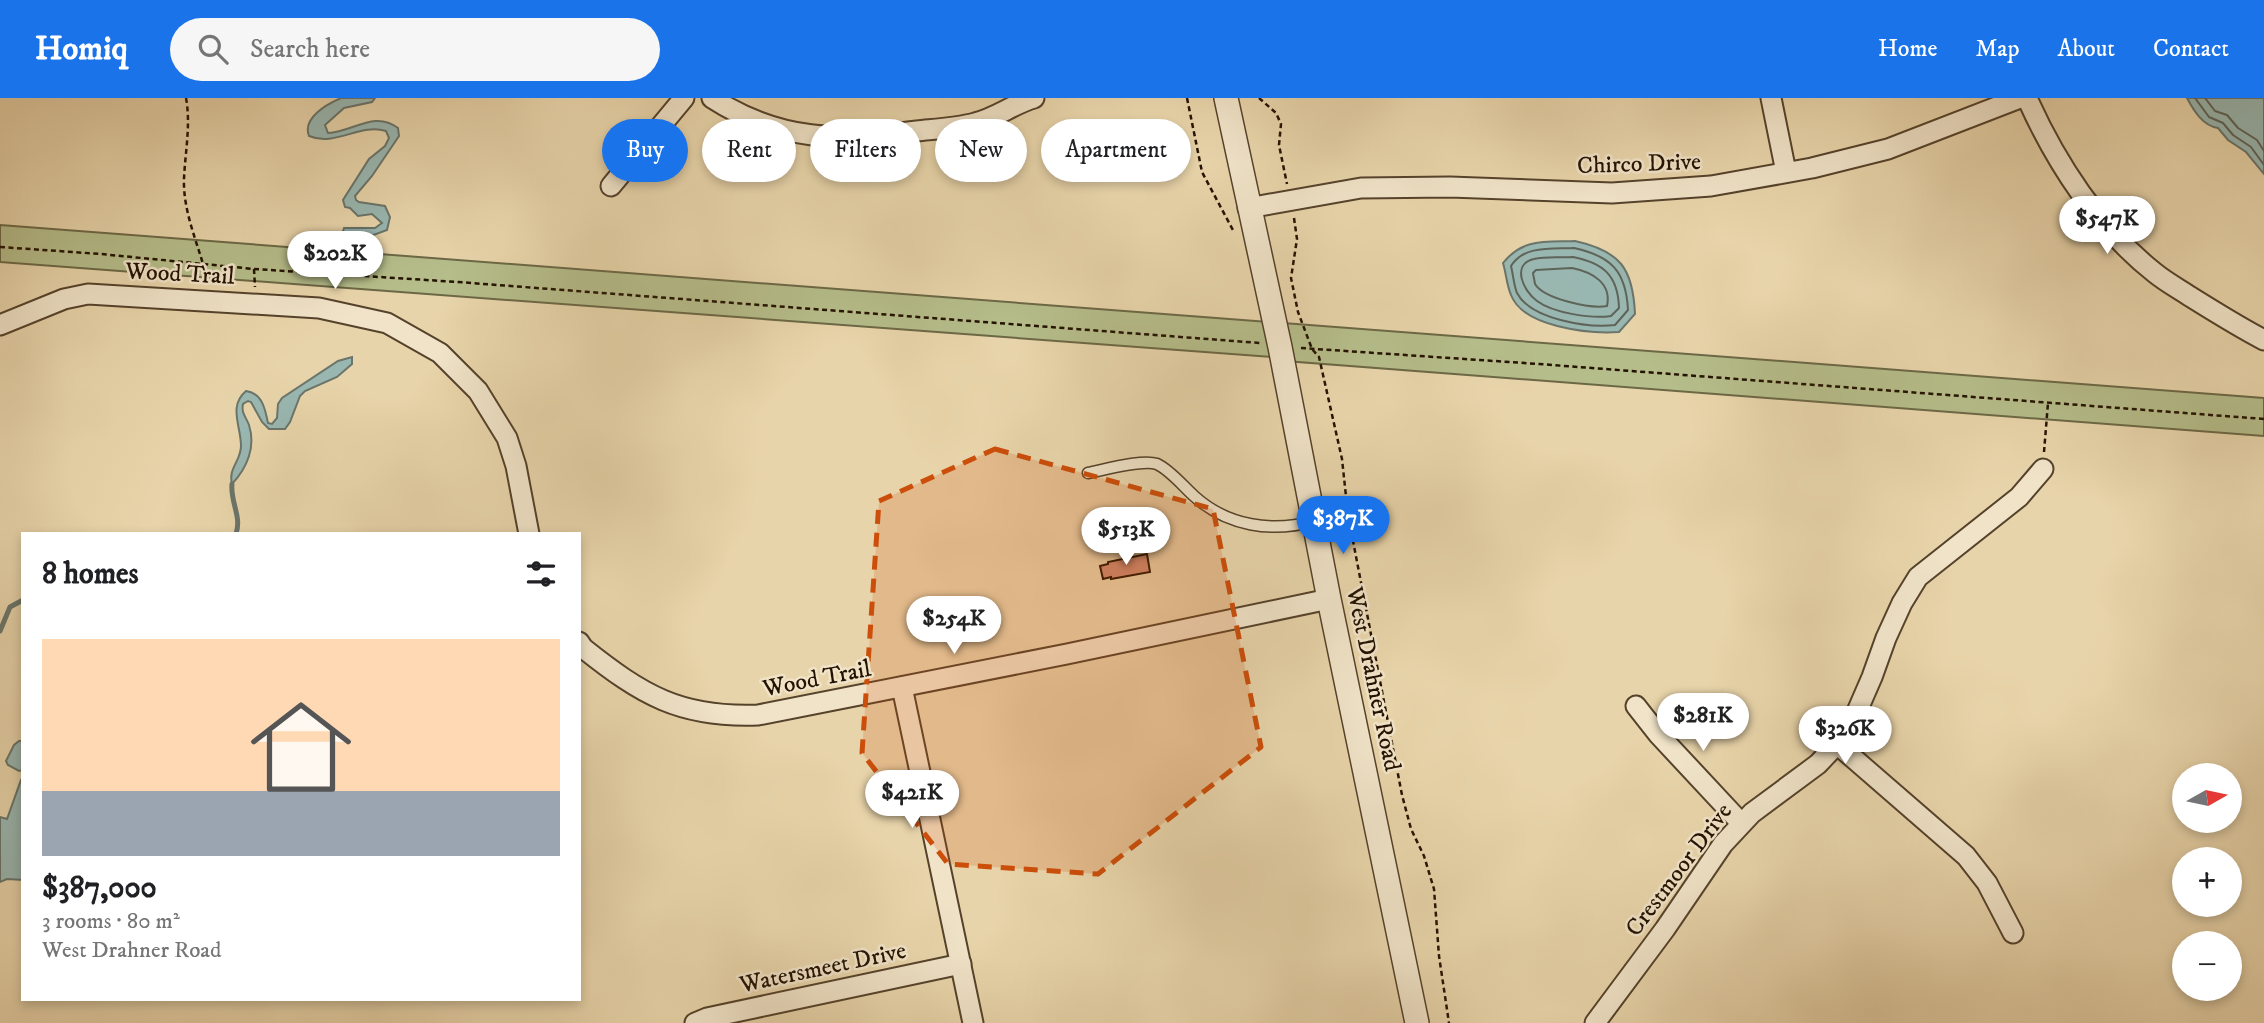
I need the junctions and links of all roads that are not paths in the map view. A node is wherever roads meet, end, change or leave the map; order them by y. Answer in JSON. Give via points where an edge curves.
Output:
{"nodes":[{"id":1,"x":684,"y":98,"type":"edge"},
{"id":2,"x":712,"y":98,"type":"edge"},
{"id":3,"x":1034,"y":98,"type":"edge"},
{"id":4,"x":1226,"y":98,"type":"edge"},
{"id":5,"x":1771,"y":98,"type":"edge"},
{"id":6,"x":2020,"y":98,"type":"edge"},
{"id":7,"x":2027,"y":98,"type":"edge"},
{"id":8,"x":1786,"y":172,"type":"junction"},
{"id":9,"x":611,"y":186,"type":"dead end"},
{"id":10,"x":1248,"y":208,"type":"junction"},
{"id":11,"x":0,"y":325,"type":"edge"},
{"id":12,"x":2264,"y":340,"type":"edge"},
{"id":13,"x":2043,"y":469,"type":"road end"},
{"id":14,"x":1088,"y":473,"type":"dead end"},
{"id":15,"x":1314,"y":521,"type":"junction"},
{"id":16,"x":529,"y":532,"type":"edge"},
{"id":17,"x":1329,"y":599,"type":"junction"},
{"id":18,"x":581,"y":645,"type":"edge"},
{"id":19,"x":902,"y":687,"type":"junction"},
{"id":20,"x":1636,"y":706,"type":"dead end"},
{"id":21,"x":1837,"y":744,"type":"junction"},
{"id":22,"x":1741,"y":823,"type":"junction"},
{"id":23,"x":2013,"y":933,"type":"dead end"},
{"id":24,"x":961,"y":964,"type":"junction"},
{"id":25,"x":695,"y":1023,"type":"edge"},
{"id":26,"x":974,"y":1023,"type":"edge"},
{"id":27,"x":1417,"y":1023,"type":"edge"},
{"id":28,"x":1595,"y":1023,"type":"edge"}],
"edges":[{"from":1,"to":9,"type":"street"},
{"from":2,"to":3,"type":"street","via":[[734,113],[777,129],[833,138],[974,124]]},
{"from":4,"to":10,"type":"street","name":"West Drahner Road"},
{"from":5,"to":8,"type":"street"},
{"from":6,"to":8,"type":"street","name":"Chirco Drive","via":[[1888,149]]},
{"from":7,"to":12,"type":"street","via":[[2076,188],[2119,239],[2155,274]]},
{"from":8,"to":10,"type":"street","name":"Chirco Drive","via":[[1711,186],[1612,193],[1361,188]]},
{"from":10,"to":15,"type":"street","name":"West Drahner Road"},
{"from":11,"to":16,"type":"street","name":"Wood Trail","via":[[88,294],[319,308],[387,323],[440,353],[478,391],[507,438]]},
{"from":13,"to":21,"type":"street","name":"Crestmoor Drive","via":[[2019,497],[1919,577],[1902,603],[1852,723]]},
{"from":14,"to":15,"type":"lane","via":[[1156,464],[1220,515],[1255,526]]},
{"from":15,"to":17,"type":"street","name":"West Drahner Road"},
{"from":17,"to":19,"type":"street","name":"Wood Trail"},
{"from":17,"to":27,"type":"street","name":"West Drahner Road"},
{"from":18,"to":19,"type":"street","name":"Wood Trail","via":[[652,697],[725,716],[782,711]]},
{"from":19,"to":24,"type":"street"},
{"from":20,"to":22,"type":"street"},
{"from":21,"to":22,"type":"street","name":"Crestmoor Drive"},
{"from":21,"to":23,"type":"street","via":[[1966,856],[1987,883]]},
{"from":22,"to":28,"type":"street","name":"Crestmoor Drive"},
{"from":24,"to":25,"type":"street","name":"Watersmeet Drive"},
{"from":24,"to":26,"type":"street"}]}
